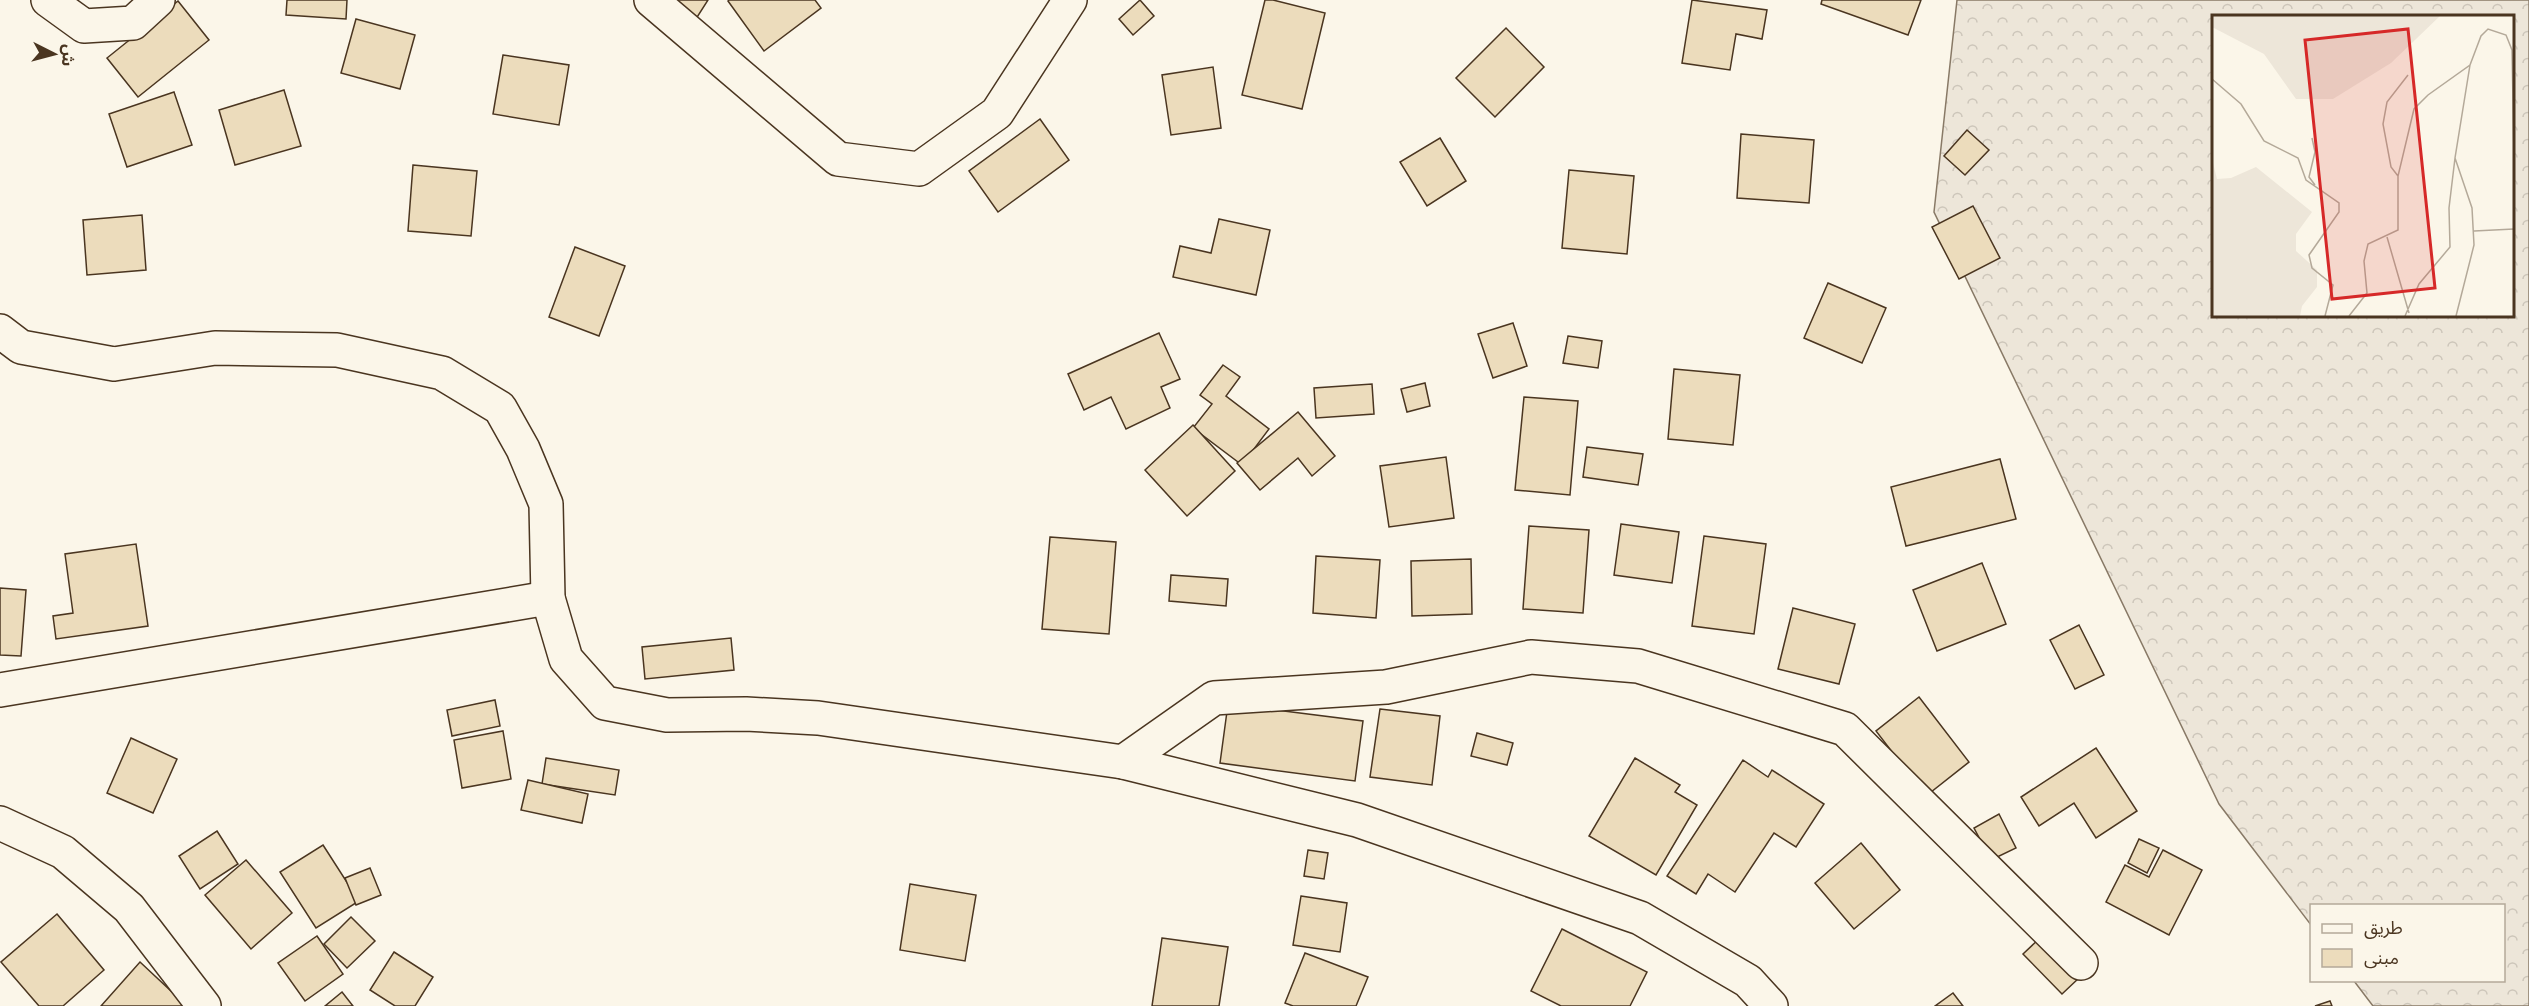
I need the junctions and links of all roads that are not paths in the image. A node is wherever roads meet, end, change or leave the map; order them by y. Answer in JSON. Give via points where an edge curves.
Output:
{"nodes":[{"id":1,"x":48,"y":0,"type":"edge"},
{"id":2,"x":158,"y":0,"type":"edge"},
{"id":3,"x":651,"y":0,"type":"edge"},
{"id":4,"x":1070,"y":0,"type":"edge"},
{"id":5,"x":0,"y":331,"type":"edge"},
{"id":6,"x":548,"y":598,"type":"junction"},
{"id":7,"x":0,"y":690,"type":"edge"},
{"id":8,"x":1123,"y":762,"type":"junction"},
{"id":9,"x":0,"y":823,"type":"edge"},
{"id":10,"x":2081,"y":963,"type":"dead end"},
{"id":11,"x":204,"y":1006,"type":"edge"},
{"id":12,"x":1771,"y":1006,"type":"edge"}],
"edges":[{"from":1,"to":2,"type":"street","via":[[84,26],[134,23]]},
{"from":3,"to":4,"type":"street","via":[[838,159],[920,169],[997,113]]},
{"from":5,"to":6,"type":"street","via":[[21,347],[114,364],[215,348],[337,350],[442,373],[500,408],[523,449],[546,504]]},
{"from":6,"to":7,"type":"street"},
{"from":6,"to":8,"type":"street","via":[[567,659],[605,703],[667,715],[818,718]]},
{"from":8,"to":10,"type":"street","via":[[1214,698],[1386,687],[1531,657],[1638,666],[1845,729]]},
{"from":8,"to":12,"type":"street","via":[[1357,820],[1640,918],[1748,981]]},
{"from":9,"to":11,"type":"street","via":[[63,852],[129,908]]}]}
